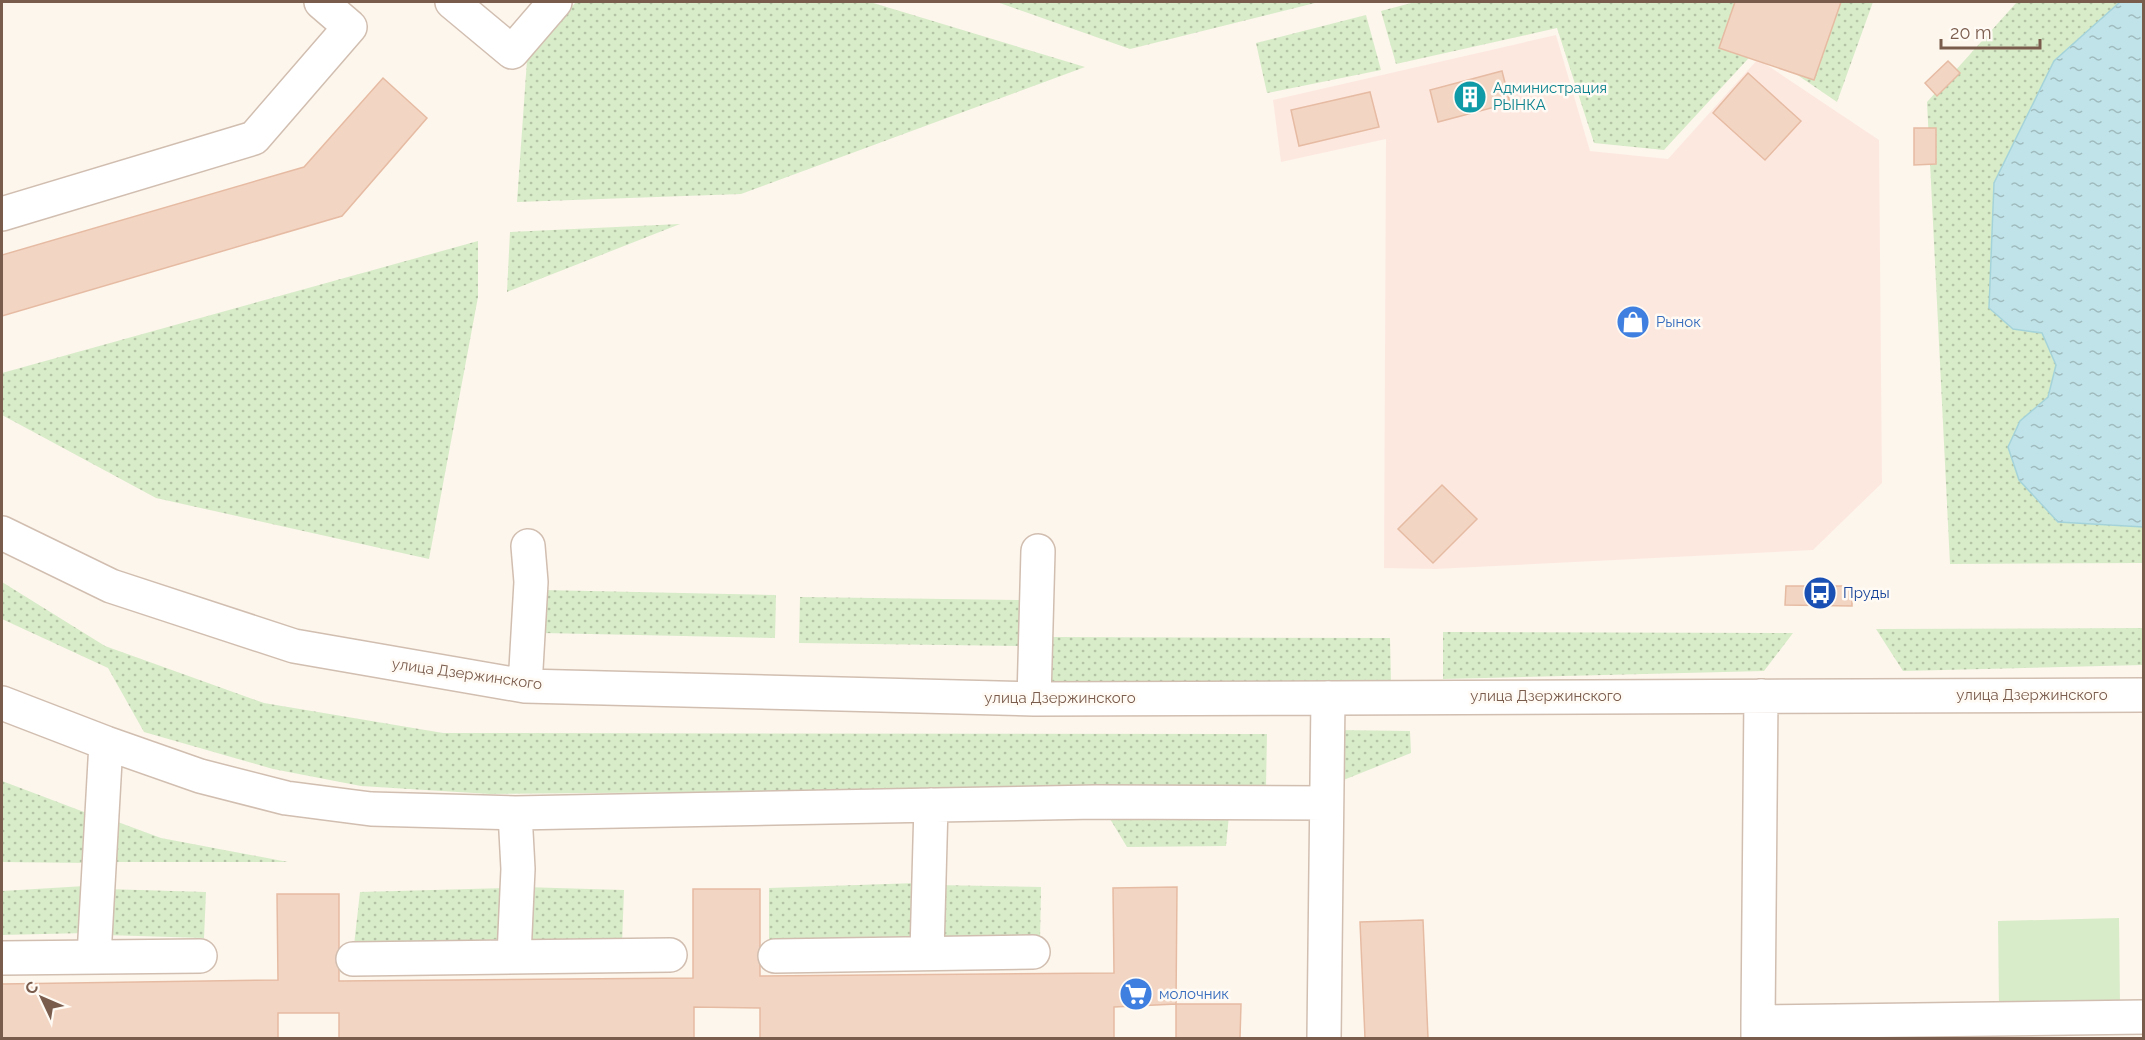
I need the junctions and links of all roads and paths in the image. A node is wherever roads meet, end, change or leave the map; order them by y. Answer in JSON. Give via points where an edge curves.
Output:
{"nodes":[{"id":1,"x":321,"y":2,"type":"edge"},
{"id":2,"x":452,"y":2,"type":"edge"},
{"id":3,"x":555,"y":2,"type":"edge"},
{"id":4,"x":2,"y":214,"type":"edge"},
{"id":5,"x":2,"y":533,"type":"edge"},
{"id":6,"x":528,"y":546,"type":"dead end"},
{"id":7,"x":1038,"y":551,"type":"dead end"},
{"id":8,"x":525,"y":686,"type":"junction"},
{"id":9,"x":2144,"y":694,"type":"edge"},
{"id":10,"x":1761,"y":696,"type":"junction"},
{"id":11,"x":1328,"y":698,"type":"junction"},
{"id":12,"x":1034,"y":699,"type":"junction"},
{"id":13,"x":2,"y":703,"type":"edge"},
{"id":14,"x":106,"y":743,"type":"junction"},
{"id":15,"x":1326,"y":803,"type":"junction"},
{"id":16,"x":930,"y":805,"type":"junction"},
{"id":17,"x":515,"y":813,"type":"junction"},
{"id":18,"x":927,"y":952,"type":"junction"},
{"id":19,"x":1033,"y":952,"type":"dead end"},
{"id":20,"x":670,"y":955,"type":"dead end"},
{"id":21,"x":94,"y":956,"type":"junction"},
{"id":22,"x":200,"y":956,"type":"dead end"},
{"id":23,"x":775,"y":956,"type":"dead end"},
{"id":24,"x":514,"y":957,"type":"junction"},
{"id":25,"x":2,"y":958,"type":"edge"},
{"id":26,"x":353,"y":959,"type":"dead end"},
{"id":27,"x":2144,"y":1017,"type":"edge"},
{"id":28,"x":1758,"y":1030,"type":"edge"},
{"id":29,"x":1324,"y":1038,"type":"edge"}],
"edges":[{"from":1,"to":4,"type":"street","via":[[350,27],[254,138]]},
{"from":2,"to":3,"type":"street","via":[[512,52]]},
{"from":5,"to":8,"type":"street","name":"улица Дзержинского","via":[[111,586],[294,646]]},
{"from":6,"to":8,"type":"street","via":[[531,582]]},
{"from":7,"to":12,"type":"street"},
{"from":8,"to":12,"type":"street","name":"улица Дзержинского"},
{"from":9,"to":10,"type":"street","name":"улица Дзержинского"},
{"from":10,"to":11,"type":"street","name":"улица Дзержинского"},
{"from":10,"to":28,"type":"street"},
{"from":11,"to":12,"type":"street","name":"улица Дзержинского"},
{"from":11,"to":15,"type":"street"},
{"from":13,"to":14,"type":"street"},
{"from":14,"to":17,"type":"street","via":[[200,776],[286,798],[371,809]]},
{"from":14,"to":21,"type":"street"},
{"from":15,"to":16,"type":"street"},
{"from":15,"to":29,"type":"street"},
{"from":16,"to":17,"type":"street"},
{"from":16,"to":18,"type":"street"},
{"from":17,"to":24,"type":"street","via":[[518,869]]},
{"from":18,"to":19,"type":"street"},
{"from":18,"to":23,"type":"street"},
{"from":20,"to":24,"type":"street"},
{"from":21,"to":22,"type":"street"},
{"from":21,"to":25,"type":"street"},
{"from":24,"to":26,"type":"street"},
{"from":27,"to":28,"type":"street"}]}
